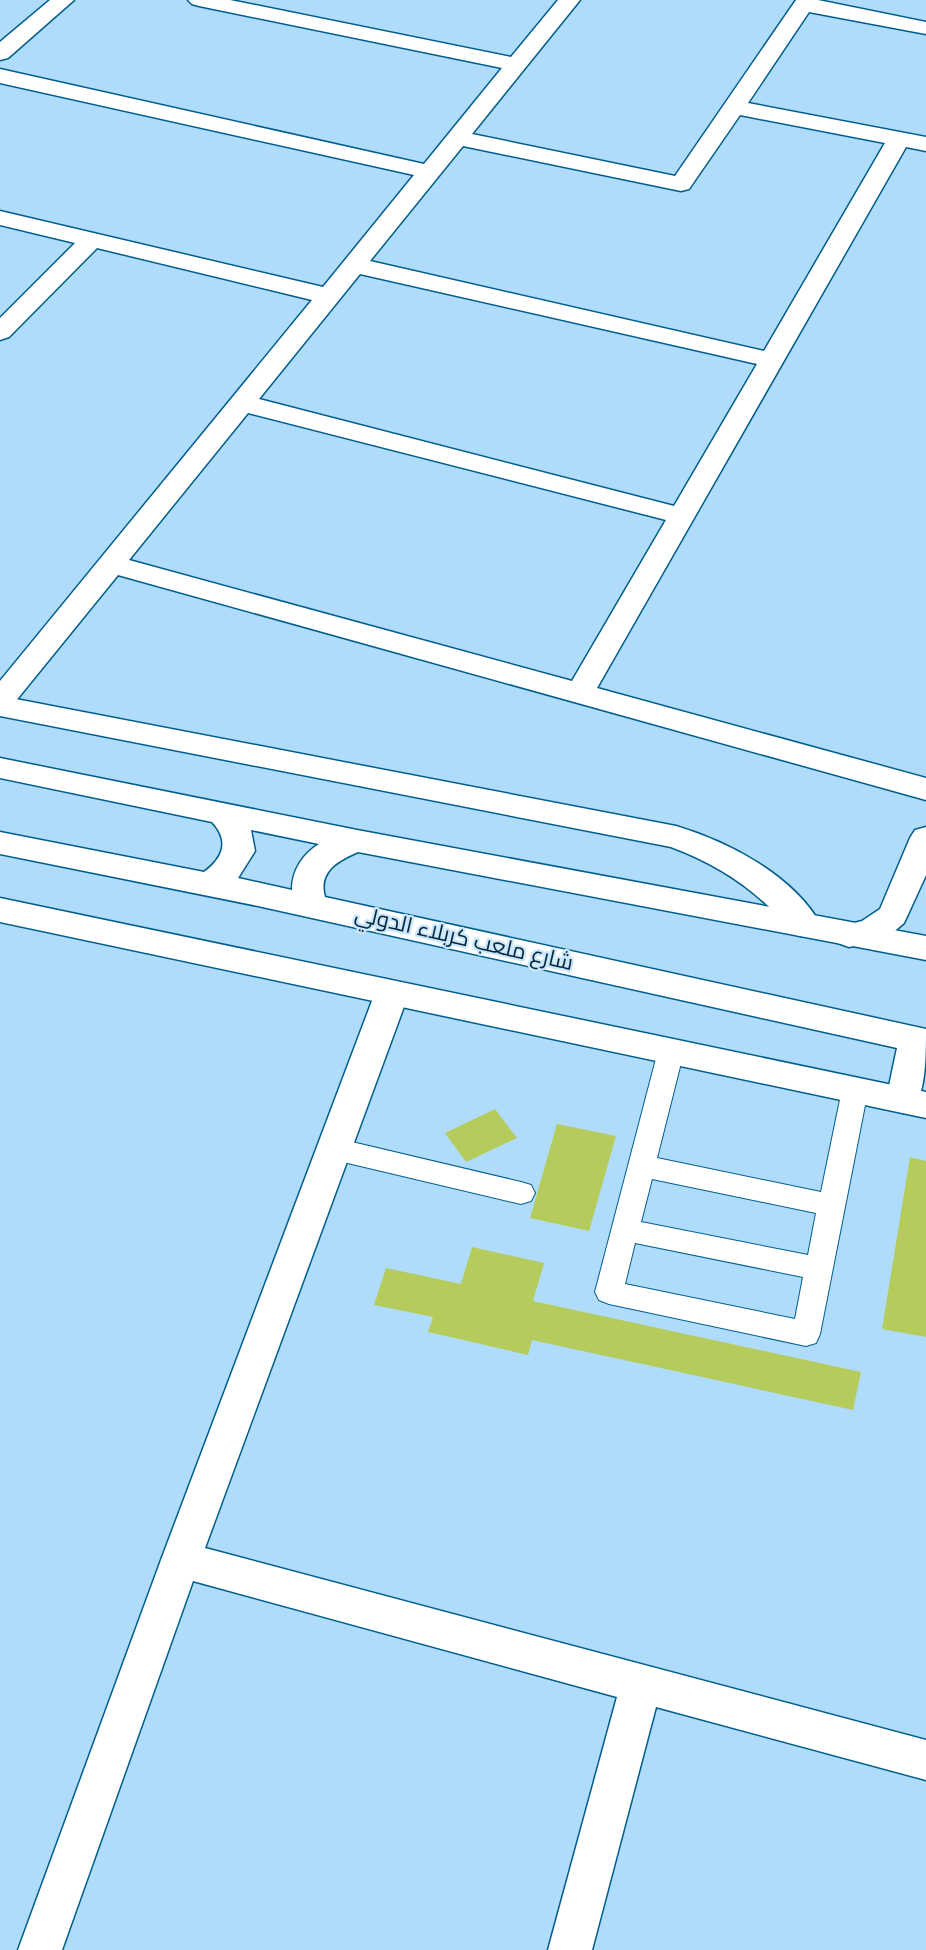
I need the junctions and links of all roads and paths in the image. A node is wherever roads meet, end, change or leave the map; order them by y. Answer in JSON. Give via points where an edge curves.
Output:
{"nodes":[{"id":1,"x":63,"y":0,"type":"edge"},
{"id":2,"x":199,"y":0,"type":"edge"},
{"id":3,"x":569,"y":0,"type":"edge"},
{"id":4,"x":806,"y":3,"type":"edge"},
{"id":5,"x":926,"y":28,"type":"edge"},
{"id":6,"x":0,"y":53,"type":"edge"},
{"id":7,"x":517,"y":64,"type":"junction"},
{"id":8,"x":0,"y":76,"type":"edge"},
{"id":9,"x":734,"y":107,"type":"junction"},
{"id":10,"x":458,"y":138,"type":"junction"},
{"id":11,"x":899,"y":139,"type":"junction"},
{"id":12,"x":926,"y":144,"type":"edge"},
{"id":13,"x":430,"y":172,"type":"junction"},
{"id":14,"x":0,"y":218,"type":"edge"},
{"id":15,"x":92,"y":240,"type":"junction"},
{"id":16,"x":354,"y":265,"type":"junction"},
{"id":17,"x":328,"y":296,"type":"junction"},
{"id":18,"x":0,"y":332,"type":"edge"},
{"id":19,"x":772,"y":360,"type":"junction"},
{"id":20,"x":242,"y":403,"type":"junction"},
{"id":21,"x":682,"y":516,"type":"junction"},
{"id":22,"x":111,"y":564,"type":"junction"},
{"id":23,"x":580,"y":693,"type":"junction"},
{"id":24,"x":0,"y":701,"type":"edge"},
{"id":25,"x":0,"y":706,"type":"edge"},
{"id":26,"x":0,"y":768,"type":"edge"},
{"id":27,"x":926,"y":789,"type":"edge"},
{"id":28,"x":221,"y":812,"type":"junction"},
{"id":29,"x":926,"y":838,"type":"edge"},
{"id":30,"x":357,"y":841,"type":"junction"},
{"id":31,"x":0,"y":843,"type":"edge"},
{"id":32,"x":209,"y":884,"type":"junction"},
{"id":33,"x":311,"y":905,"type":"junction"},
{"id":34,"x":1,"y":914,"type":"edge"},
{"id":35,"x":805,"y":925,"type":"junction"},
{"id":36,"x":849,"y":935,"type":"junction"},
{"id":37,"x":926,"y":948,"type":"edge"},
{"id":38,"x":392,"y":993,"type":"junction"},
{"id":39,"x":921,"y":1041,"type":"edge"},
{"id":40,"x":671,"y":1052,"type":"junction"},
{"id":41,"x":855,"y":1090,"type":"junction"},
{"id":42,"x":915,"y":1102,"type":"edge"},
{"id":43,"x":335,"y":1149,"type":"junction"},
{"id":44,"x":642,"y":1166,"type":"junction"},
{"id":45,"x":521,"y":1193,"type":"dead end"},
{"id":46,"x":832,"y":1205,"type":"junction"},
{"id":47,"x":625,"y":1230,"type":"junction"},
{"id":48,"x":819,"y":1269,"type":"junction"},
{"id":49,"x":182,"y":1560,"type":"junction"},
{"id":50,"x":642,"y":1683,"type":"junction"},
{"id":51,"x":926,"y":1760,"type":"edge"},
{"id":52,"x":40,"y":1950,"type":"edge"},
{"id":53,"x":570,"y":1950,"type":"edge"}],
"edges":[{"from":1,"to":6,"type":"street"},
{"from":2,"to":7,"type":"street"},
{"from":3,"to":7,"type":"street"},
{"from":4,"to":5,"type":"street"},
{"from":4,"to":9,"type":"street"},
{"from":7,"to":10,"type":"street"},
{"from":8,"to":13,"type":"street"},
{"from":9,"to":10,"type":"street","via":[[681,184]]},
{"from":9,"to":11,"type":"street"},
{"from":10,"to":13,"type":"street"},
{"from":11,"to":12,"type":"street"},
{"from":11,"to":19,"type":"street"},
{"from":13,"to":16,"type":"street"},
{"from":14,"to":15,"type":"street"},
{"from":15,"to":17,"type":"street"},
{"from":15,"to":18,"type":"street"},
{"from":16,"to":17,"type":"street"},
{"from":16,"to":19,"type":"street"},
{"from":17,"to":20,"type":"street"},
{"from":19,"to":21,"type":"street"},
{"from":20,"to":21,"type":"street"},
{"from":20,"to":22,"type":"street"},
{"from":21,"to":23,"type":"street"},
{"from":22,"to":23,"type":"street"},
{"from":22,"to":24,"type":"street"},
{"from":23,"to":27,"type":"street"},
{"from":25,"to":35,"type":"street","via":[[676,837],[740,865],[778,895]]},
{"from":26,"to":28,"type":"street"},
{"from":28,"to":30,"type":"street"},
{"from":28,"to":32,"type":"street","via":[[239,834],[240,848],[225,874]]},
{"from":29,"to":36,"type":"street","via":[[886,924]]},
{"from":30,"to":33,"type":"street","via":[[324,854],[313,866],[306,892]]},
{"from":30,"to":35,"type":"street"},
{"from":31,"to":32,"type":"street","name":"شارع ملعب كربلاء الدولي"},
{"from":32,"to":33,"type":"street","name":"شارع ملعب كربلاء الدولي"},
{"from":33,"to":39,"type":"street","name":"شارع ملعب كربلاء الدولي"},
{"from":34,"to":38,"type":"street"},
{"from":35,"to":36,"type":"street"},
{"from":36,"to":37,"type":"street"},
{"from":38,"to":40,"type":"street"},
{"from":38,"to":43,"type":"street"},
{"from":39,"to":42,"type":"street"},
{"from":40,"to":41,"type":"street"},
{"from":40,"to":44,"type":"lane"},
{"from":41,"to":42,"type":"street"},
{"from":41,"to":46,"type":"lane"},
{"from":43,"to":45,"type":"lane"},
{"from":43,"to":49,"type":"street"},
{"from":44,"to":46,"type":"lane"},
{"from":44,"to":47,"type":"lane"},
{"from":46,"to":48,"type":"lane"},
{"from":47,"to":48,"type":"lane"},
{"from":47,"to":48,"type":"lane","via":[[609,1292],[806,1334]]},
{"from":49,"to":50,"type":"street"},
{"from":49,"to":52,"type":"street"},
{"from":50,"to":51,"type":"street"},
{"from":50,"to":53,"type":"street"}]}
